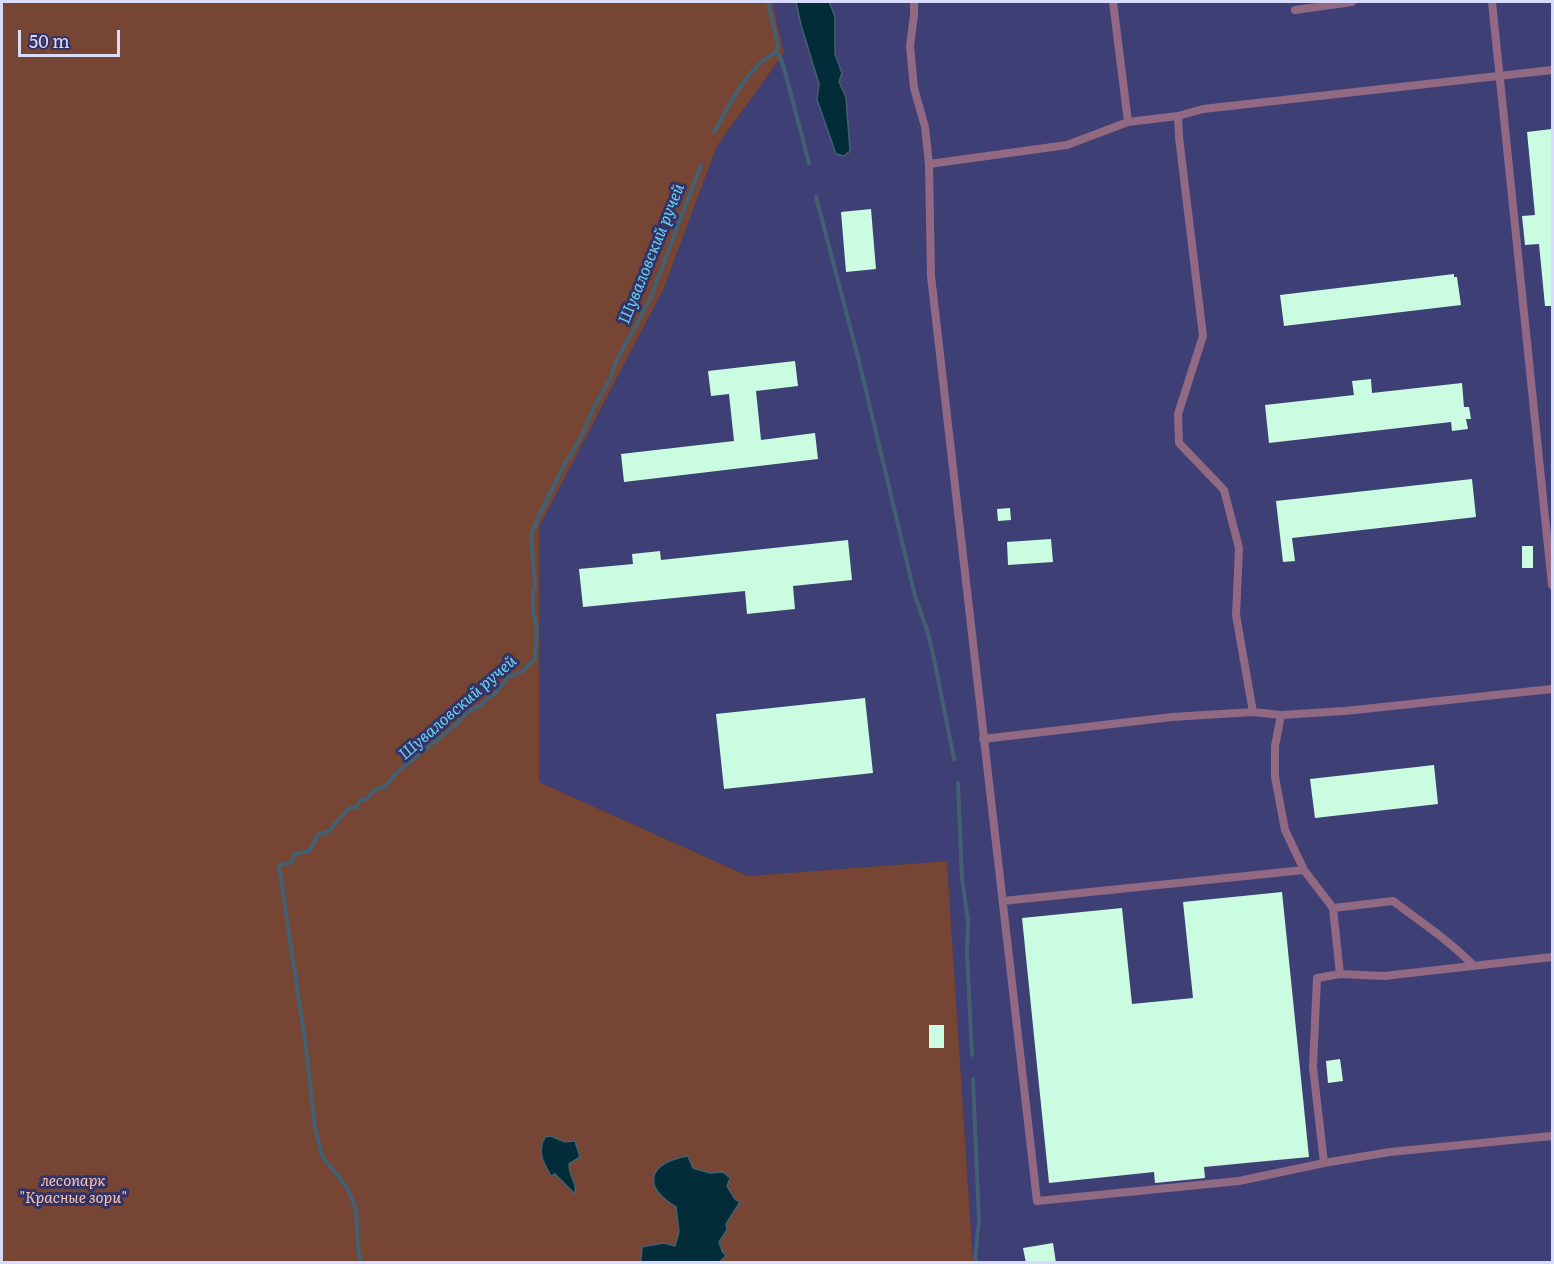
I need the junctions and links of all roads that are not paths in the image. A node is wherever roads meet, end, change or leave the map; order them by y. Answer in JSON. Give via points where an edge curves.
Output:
{"nodes":[{"id":1,"x":914,"y":2,"type":"edge"},
{"id":2,"x":1113,"y":2,"type":"edge"},
{"id":3,"x":1352,"y":2,"type":"edge"},
{"id":4,"x":1492,"y":2,"type":"edge"},
{"id":5,"x":1324,"y":3,"type":"edge"},
{"id":6,"x":1295,"y":10,"type":"dead end"},
{"id":7,"x":1552,"y":69,"type":"edge"},
{"id":8,"x":1499,"y":75,"type":"junction"},
{"id":9,"x":1178,"y":116,"type":"junction"},
{"id":10,"x":1128,"y":122,"type":"junction"},
{"id":11,"x":929,"y":164,"type":"junction"},
{"id":12,"x":1552,"y":585,"type":"edge"},
{"id":13,"x":1552,"y":689,"type":"edge"},
{"id":14,"x":1253,"y":712,"type":"junction"},
{"id":15,"x":1281,"y":715,"type":"junction"},
{"id":16,"x":983,"y":738,"type":"junction"},
{"id":17,"x":1304,"y":870,"type":"junction"},
{"id":18,"x":1002,"y":901,"type":"junction"},
{"id":19,"x":1333,"y":908,"type":"junction"},
{"id":20,"x":1552,"y":957,"type":"edge"},
{"id":21,"x":1474,"y":966,"type":"junction"},
{"id":22,"x":1340,"y":974,"type":"junction"},
{"id":23,"x":1552,"y":1136,"type":"edge"},
{"id":24,"x":1324,"y":1163,"type":"junction"}],
"edges":[{"from":1,"to":11,"type":"lane","via":[[910,46]]},
{"from":2,"to":10,"type":"lane"},
{"from":3,"to":5,"type":"lane"},
{"from":4,"to":8,"type":"lane"},
{"from":5,"to":6,"type":"lane"},
{"from":7,"to":8,"type":"lane"},
{"from":8,"to":9,"type":"lane","via":[[1203,109]]},
{"from":8,"to":12,"type":"lane"},
{"from":9,"to":10,"type":"lane"},
{"from":9,"to":14,"type":"lane","via":[[1203,336],[1178,414],[1179,443],[1224,490],[1239,548],[1236,615]]},
{"from":10,"to":11,"type":"lane","via":[[1067,146]]},
{"from":11,"to":16,"type":"lane","via":[[931,276]]},
{"from":13,"to":15,"type":"lane"},
{"from":14,"to":15,"type":"lane"},
{"from":14,"to":16,"type":"lane"},
{"from":15,"to":17,"type":"lane","via":[[1275,777],[1285,830]]},
{"from":16,"to":18,"type":"lane"},
{"from":17,"to":18,"type":"lane"},
{"from":17,"to":19,"type":"lane"},
{"from":18,"to":24,"type":"lane","via":[[1037,1201],[1239,1181]]},
{"from":19,"to":21,"type":"lane","via":[[1393,901],[1445,938]]},
{"from":19,"to":22,"type":"lane"},
{"from":20,"to":21,"type":"lane"},
{"from":21,"to":22,"type":"lane","via":[[1384,976]]},
{"from":22,"to":24,"type":"lane","via":[[1317,978],[1313,1067]]},
{"from":23,"to":24,"type":"lane","via":[[1390,1152]]}]}
